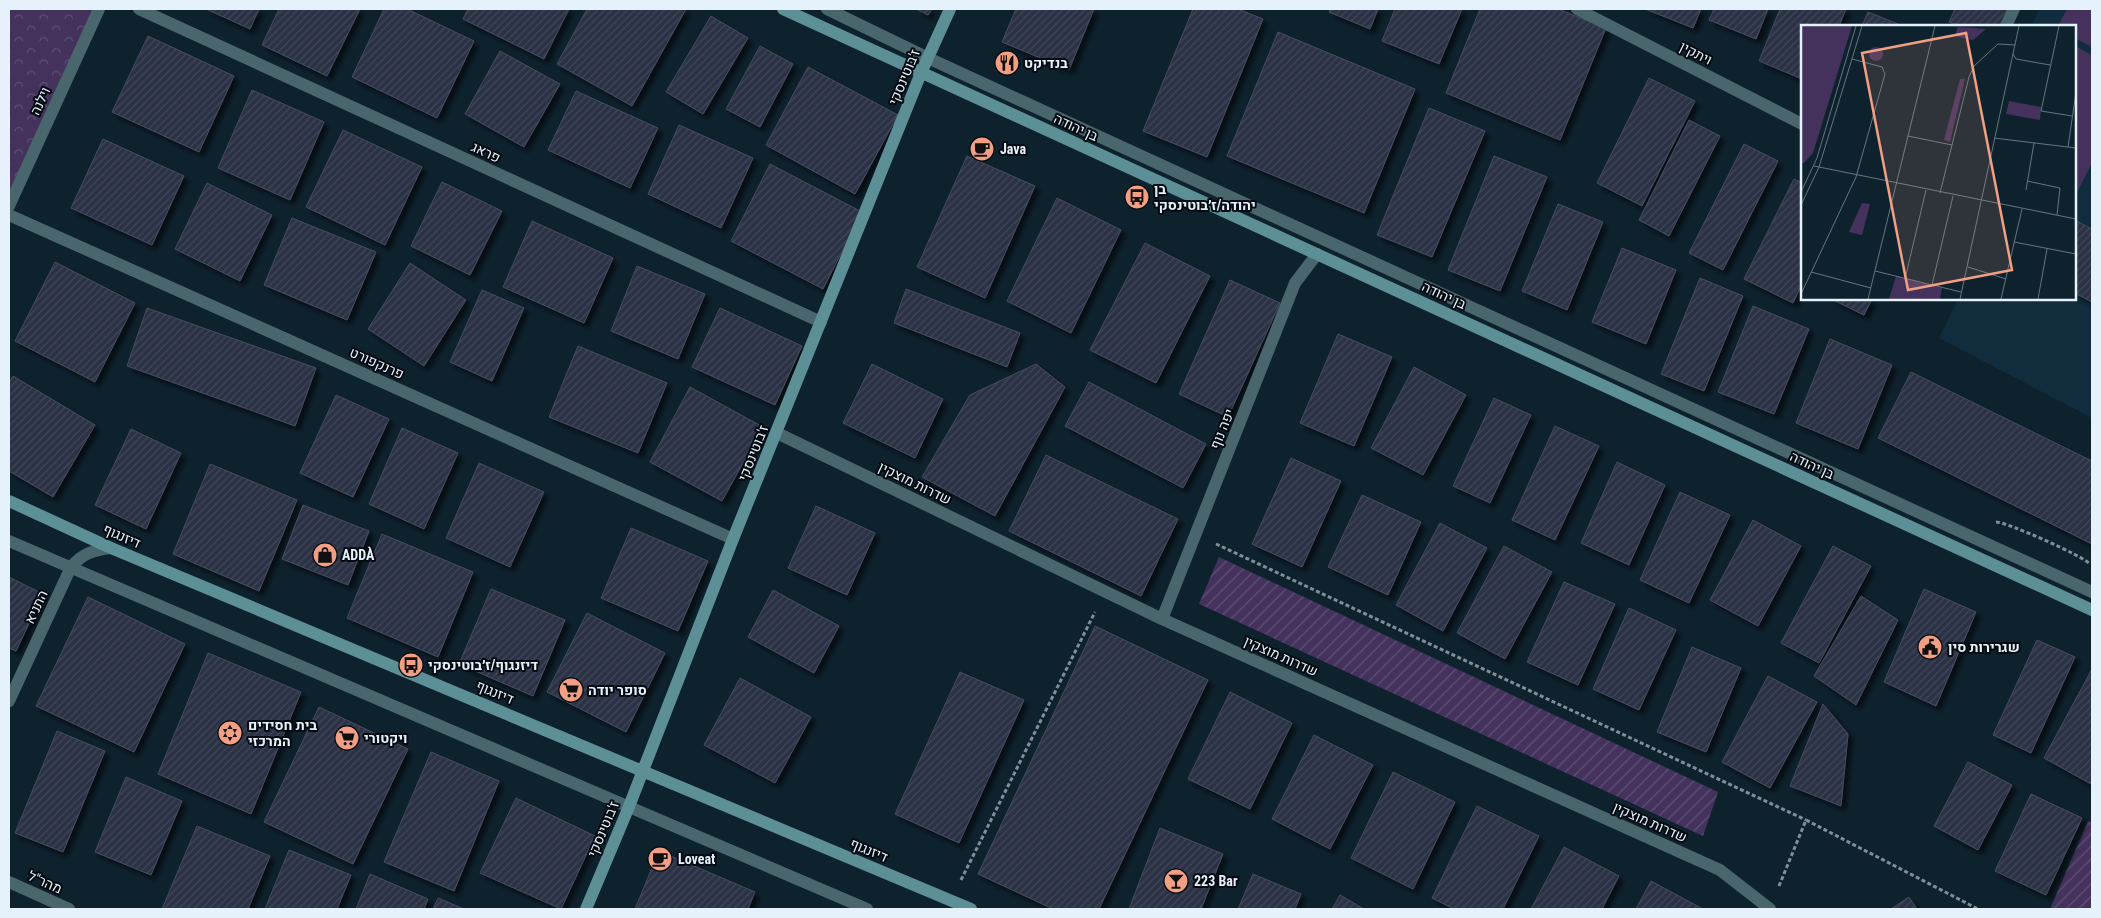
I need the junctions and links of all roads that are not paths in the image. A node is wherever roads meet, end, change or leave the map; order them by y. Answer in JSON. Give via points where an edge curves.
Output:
{"nodes":[{"id":1,"x":99,"y":9,"type":"edge"},
{"id":2,"x":138,"y":9,"type":"edge"},
{"id":3,"x":784,"y":9,"type":"edge"},
{"id":4,"x":827,"y":9,"type":"edge"},
{"id":5,"x":950,"y":9,"type":"edge"},
{"id":6,"x":1577,"y":9,"type":"edge"},
{"id":7,"x":2014,"y":9,"type":"edge"},
{"id":8,"x":2006,"y":25,"type":"edge"},
{"id":9,"x":928,"y":58,"type":"junction"},
{"id":10,"x":921,"y":73,"type":"junction"},
{"id":11,"x":1801,"y":123,"type":"edge"},
{"id":12,"x":9,"y":206,"type":"edge"},
{"id":13,"x":9,"y":215,"type":"edge"},
{"id":14,"x":1317,"y":254,"type":"junction"},
{"id":15,"x":821,"y":322,"type":"junction"},
{"id":16,"x":777,"y":433,"type":"junction"},
{"id":17,"x":9,"y":501,"type":"edge"},
{"id":18,"x":734,"y":539,"type":"junction"},
{"id":19,"x":9,"y":541,"type":"edge"},
{"id":20,"x":111,"y":548,"type":"junction"},
{"id":21,"x":72,"y":567,"type":"junction"},
{"id":22,"x":2092,"y":592,"type":"edge"},
{"id":23,"x":2092,"y":610,"type":"edge"},
{"id":24,"x":1162,"y":619,"type":"junction"},
{"id":25,"x":9,"y":701,"type":"edge"},
{"id":26,"x":643,"y":771,"type":"junction"},
{"id":27,"x":628,"y":808,"type":"junction"},
{"id":28,"x":9,"y":882,"type":"edge"},
{"id":29,"x":70,"y":909,"type":"edge"},
{"id":30,"x":586,"y":909,"type":"edge"},
{"id":31,"x":867,"y":909,"type":"edge"},
{"id":32,"x":972,"y":909,"type":"edge"},
{"id":33,"x":1769,"y":909,"type":"edge"}],
"edges":[{"from":1,"to":12,"type":"street","name":"וילנה"},
{"from":2,"to":15,"type":"street","name":"פראג"},
{"from":3,"to":10,"type":"street","name":"בן יהודה"},
{"from":4,"to":9,"type":"street","name":"בן יהודה"},
{"from":5,"to":9,"type":"street","name":"ז'בוטינסקי"},
{"from":6,"to":11,"type":"street","name":"ויתקין"},
{"from":7,"to":8,"type":"street"},
{"from":9,"to":10,"type":"street","name":"ז'בוטינסקי"},
{"from":9,"to":22,"type":"street","name":"בן יהודה"},
{"from":10,"to":14,"type":"street","name":"בן יהודה"},
{"from":10,"to":15,"type":"street","name":"ז'בוטינסקי"},
{"from":13,"to":18,"type":"street","name":"פרנקפורט"},
{"from":14,"to":23,"type":"street","name":"בן יהודה"},
{"from":14,"to":24,"type":"street","name":"יפה נוף","via":[[1295,283]]},
{"from":15,"to":16,"type":"street","name":"ז'בוטינסקי"},
{"from":16,"to":18,"type":"street","name":"ז'בוטינסקי"},
{"from":16,"to":24,"type":"street","name":"שדרות מוצקין"},
{"from":17,"to":20,"type":"street","name":"דיזנגוף"},
{"from":18,"to":26,"type":"street","name":"ז'בוטינסקי"},
{"from":19,"to":21,"type":"street"},
{"from":20,"to":21,"type":"street","name":"התניא","via":[[80,556]]},
{"from":20,"to":26,"type":"street","name":"דיזנגוף"},
{"from":21,"to":25,"type":"street","name":"התניא"},
{"from":21,"to":27,"type":"street"},
{"from":24,"to":33,"type":"street","name":"שדרות מוצקין","via":[[1720,870]]},
{"from":26,"to":27,"type":"street","name":"ז'בוטינסקי"},
{"from":26,"to":32,"type":"street","name":"דיזנגוף"},
{"from":27,"to":30,"type":"street","name":"ז'בוטינסקי"},
{"from":27,"to":31,"type":"street"},
{"from":28,"to":29,"type":"street","name":"מהר\"ל"}]}
